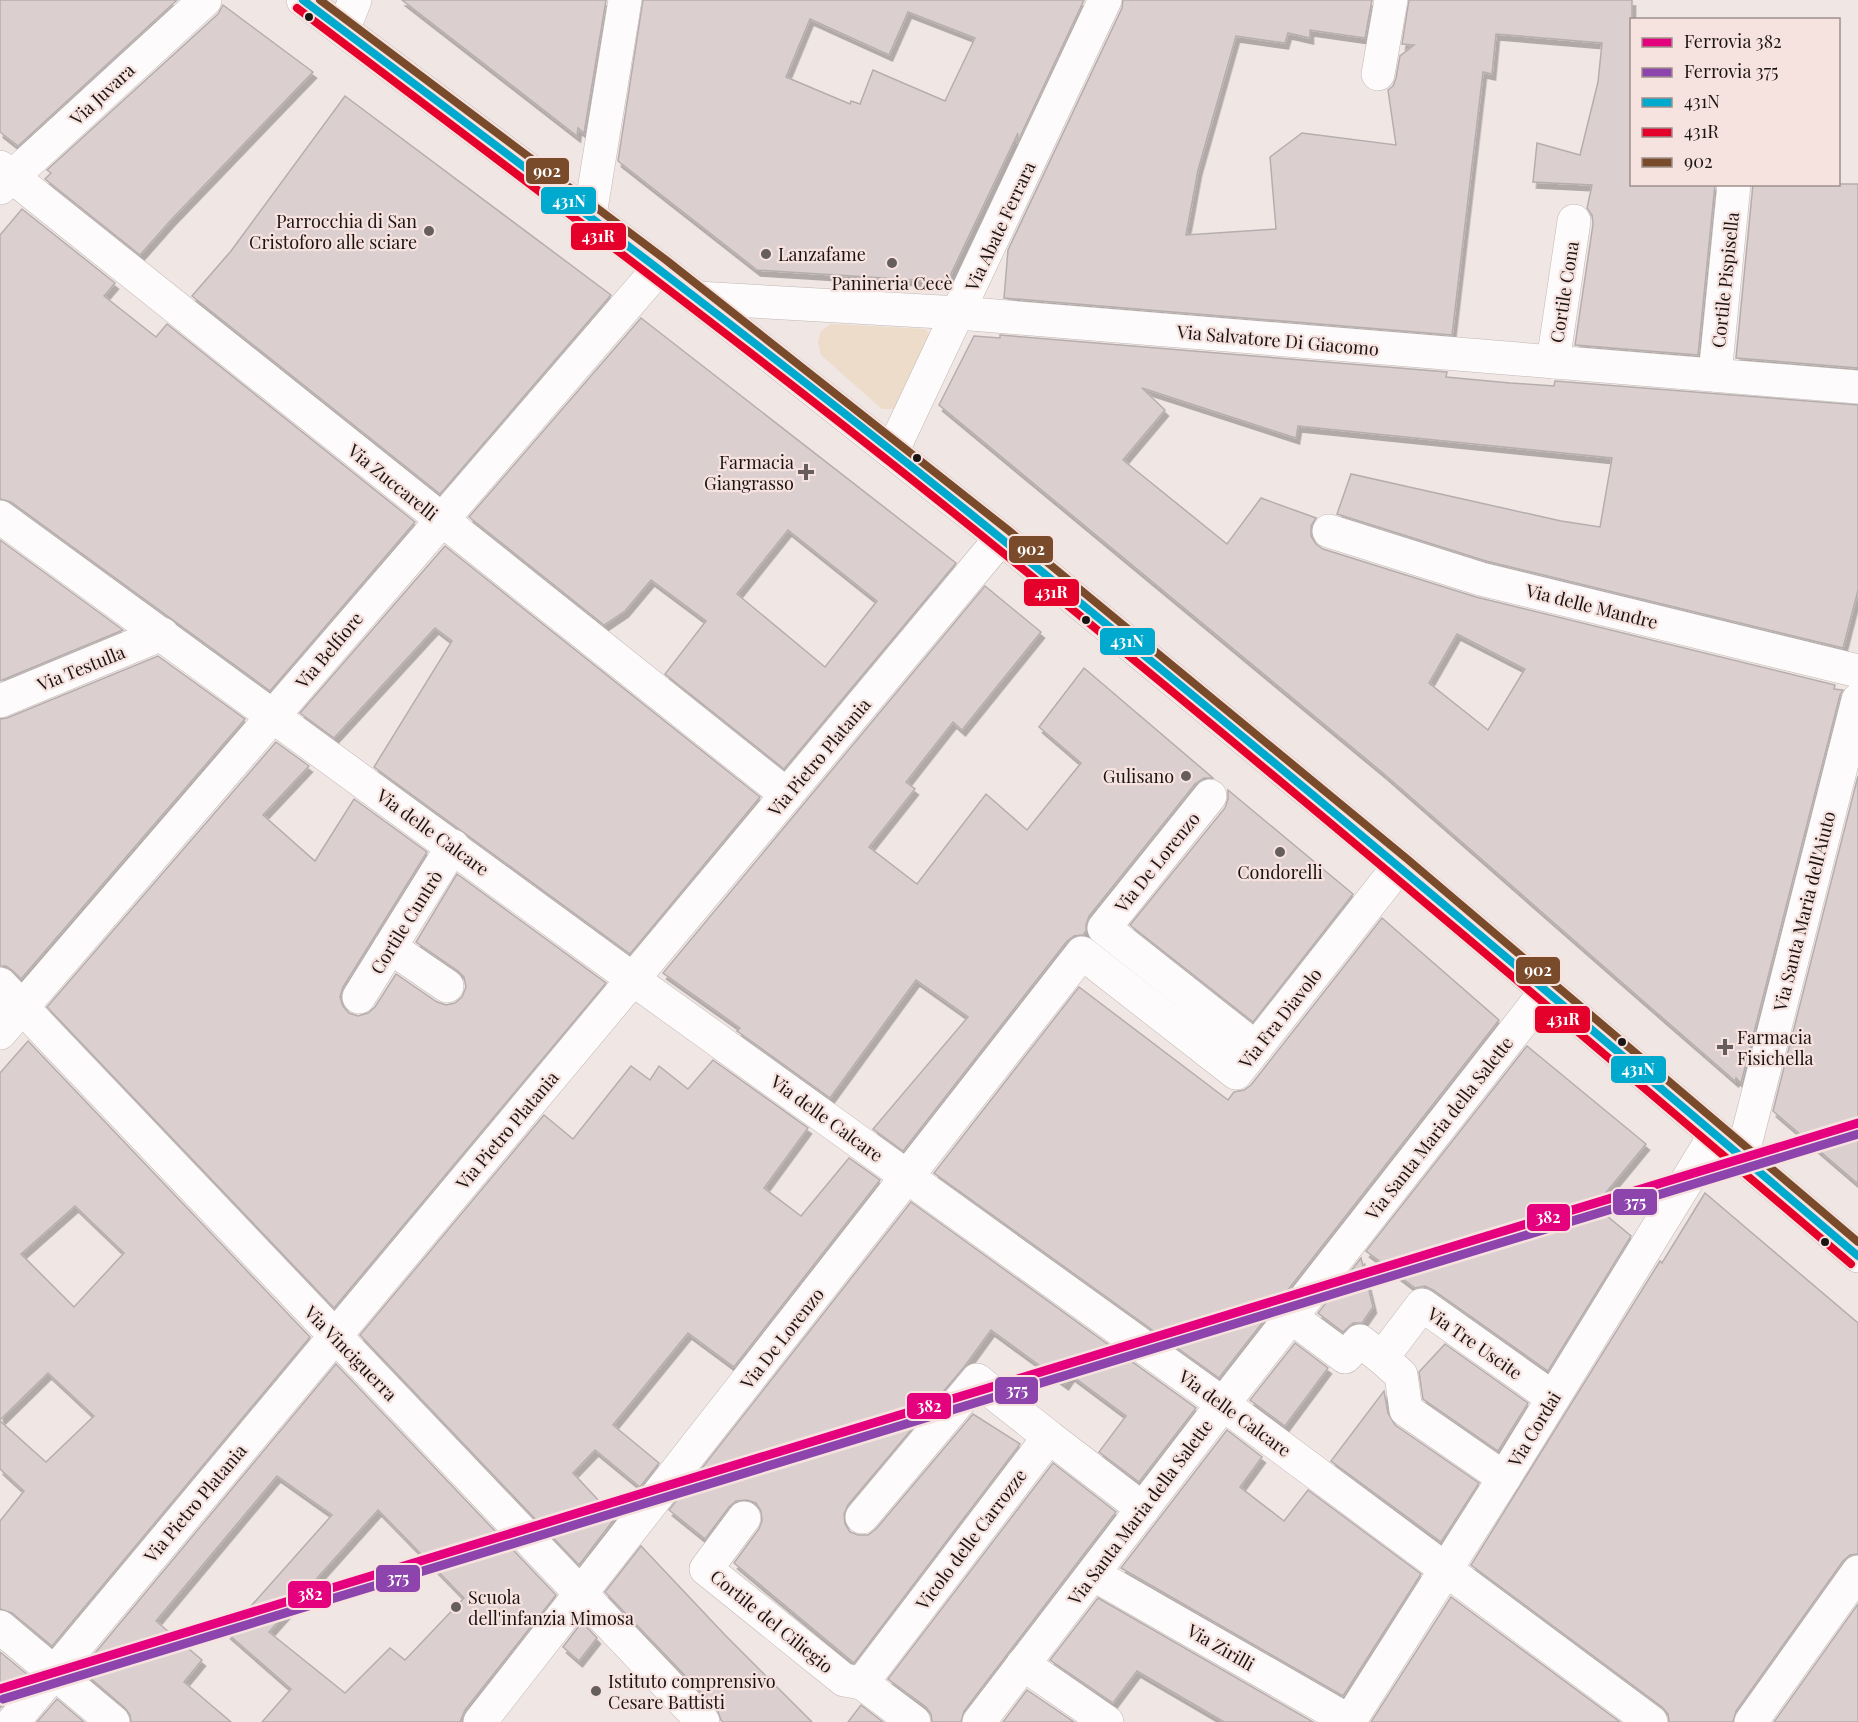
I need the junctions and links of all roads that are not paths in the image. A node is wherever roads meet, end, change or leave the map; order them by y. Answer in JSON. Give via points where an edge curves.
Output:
{"nodes":[{"id":1,"x":205,"y":0,"type":"edge"},
{"id":2,"x":303,"y":0,"type":"edge"},
{"id":3,"x":355,"y":0,"type":"edge"},
{"id":4,"x":625,"y":0,"type":"edge"},
{"id":5,"x":1106,"y":0,"type":"edge"},
{"id":6,"x":1391,"y":0,"type":"edge"},
{"id":7,"x":343,"y":30,"type":"junction"},
{"id":8,"x":1378,"y":74,"type":"dead end"},
{"id":9,"x":4,"y":177,"type":"edge"},
{"id":10,"x":1734,"y":186,"type":"edge"},
{"id":11,"x":590,"y":215,"type":"junction"},
{"id":12,"x":1575,"y":221,"type":"dead end"},
{"id":13,"x":659,"y":268,"type":"junction"},
{"id":14,"x":697,"y":298,"type":"junction"},
{"id":15,"x":959,"y":313,"type":"junction"},
{"id":16,"x":1553,"y":362,"type":"junction"},
{"id":17,"x":1715,"y":375,"type":"junction"},
{"id":18,"x":1858,"y":387,"type":"edge"},
{"id":19,"x":892,"y":452,"type":"junction"},
{"id":20,"x":0,"y":516,"type":"edge"},
{"id":21,"x":440,"y":519,"type":"junction"},
{"id":22,"x":1329,"y":531,"type":"dead end"},
{"id":23,"x":1000,"y":538,"type":"junction"},
{"id":24,"x":162,"y":634,"type":"junction"},
{"id":25,"x":1858,"y":671,"type":"edge"},
{"id":26,"x":1858,"y":700,"type":"edge"},
{"id":27,"x":0,"y":701,"type":"edge"},
{"id":28,"x":273,"y":717,"type":"junction"},
{"id":29,"x":788,"y":795,"type":"junction"},
{"id":30,"x":1210,"y":795,"type":"dead end"},
{"id":31,"x":453,"y":846,"type":"junction"},
{"id":32,"x":1399,"y":866,"type":"junction"},
{"id":33,"x":390,"y":947,"type":"junction"},
{"id":34,"x":1082,"y":953,"type":"joint"},
{"id":35,"x":634,"y":980,"type":"junction"},
{"id":36,"x":0,"y":984,"type":"edge"},
{"id":37,"x":447,"y":986,"type":"dead end"},
{"id":38,"x":1547,"y":990,"type":"junction"},
{"id":39,"x":359,"y":997,"type":"dead end"},
{"id":40,"x":22,"y":1008,"type":"junction"},
{"id":41,"x":0,"y":1033,"type":"edge"},
{"id":42,"x":1256,"y":1048,"type":"junction"},
{"id":43,"x":1715,"y":1135,"type":"junction"},
{"id":44,"x":1742,"y":1157,"type":"junction"},
{"id":45,"x":909,"y":1176,"type":"junction"},
{"id":46,"x":1858,"y":1256,"type":"edge"},
{"id":47,"x":1291,"y":1317,"type":"junction"},
{"id":48,"x":335,"y":1336,"type":"junction"},
{"id":49,"x":1382,"y":1358,"type":"junction"},
{"id":50,"x":1553,"y":1398,"type":"junction"},
{"id":51,"x":1223,"y":1404,"type":"junction"},
{"id":52,"x":1049,"y":1437,"type":"junction"},
{"id":53,"x":1504,"y":1478,"type":"junction"},
{"id":54,"x":1143,"y":1509,"type":"junction"},
{"id":55,"x":861,"y":1517,"type":"dead end"},
{"id":56,"x":744,"y":1518,"type":"dead end"},
{"id":57,"x":1446,"y":1569,"type":"junction"},
{"id":58,"x":1858,"y":1572,"type":"edge"},
{"id":59,"x":1093,"y":1574,"type":"junction"},
{"id":60,"x":580,"y":1594,"type":"junction"},
{"id":61,"x":0,"y":1627,"type":"edge"},
{"id":62,"x":1023,"y":1664,"type":"junction"},
{"id":63,"x":54,"y":1673,"type":"junction"},
{"id":64,"x":862,"y":1683,"type":"junction"},
{"id":65,"x":1349,"y":1721,"type":"edge"},
{"id":66,"x":13,"y":1722,"type":"edge"},
{"id":67,"x":113,"y":1722,"type":"edge"},
{"id":68,"x":480,"y":1722,"type":"edge"},
{"id":69,"x":703,"y":1722,"type":"edge"},
{"id":70,"x":914,"y":1722,"type":"edge"},
{"id":71,"x":979,"y":1722,"type":"edge"},
{"id":72,"x":1107,"y":1722,"type":"edge"},
{"id":73,"x":1652,"y":1722,"type":"edge"},
{"id":74,"x":1751,"y":1722,"type":"edge"}],
"edges":[{"from":1,"to":9,"type":"street","name":"Via Juvara"},
{"from":2,"to":7,"type":"street"},
{"from":3,"to":7,"type":"street"},
{"from":4,"to":11,"type":"street"},
{"from":5,"to":15,"type":"street","name":"Via Abate Ferrara"},
{"from":6,"to":8,"type":"street"},
{"from":7,"to":11,"type":"street"},
{"from":9,"to":21,"type":"street","name":"Via Zuccarelli"},
{"from":10,"to":17,"type":"street","name":"Cortile Pispisella"},
{"from":11,"to":13,"type":"street"},
{"from":12,"to":16,"type":"street","name":"Cortile Cona"},
{"from":13,"to":14,"type":"street"},
{"from":13,"to":21,"type":"street","name":"Via Belfiore"},
{"from":14,"to":15,"type":"street","name":"Via Salvatore Di Giacomo"},
{"from":14,"to":19,"type":"street"},
{"from":15,"to":16,"type":"street","name":"Via Salvatore Di Giacomo"},
{"from":15,"to":19,"type":"street","name":"Via Abate Ferrara"},
{"from":16,"to":17,"type":"street","name":"Via Salvatore Di Giacomo"},
{"from":17,"to":18,"type":"street","name":"Via Salvatore Di Giacomo"},
{"from":19,"to":23,"type":"street"},
{"from":20,"to":24,"type":"street","name":"Via delle Calcare"},
{"from":21,"to":28,"type":"street","name":"Via Belfiore"},
{"from":21,"to":29,"type":"street","name":"Via Zuccarelli"},
{"from":22,"to":25,"type":"street","name":"Via delle Mandre","via":[[1482,579]]},
{"from":23,"to":29,"type":"street","name":"Via Pietro Platania"},
{"from":23,"to":32,"type":"street"},
{"from":24,"to":27,"type":"street","name":"Via Testulla"},
{"from":24,"to":28,"type":"street","name":"Via delle Calcare"},
{"from":26,"to":44,"type":"street","name":"Via Santa Maria dell'Aiuto"},
{"from":28,"to":31,"type":"street","name":"Via delle Calcare"},
{"from":28,"to":40,"type":"street","name":"Via Belfiore"},
{"from":29,"to":35,"type":"street","name":"Via Pietro Platania"},
{"from":30,"to":42,"type":"street","name":"Via De Lorenzo","via":[[1104,928]]},
{"from":31,"to":33,"type":"street","name":"Cortile Cuntrò"},
{"from":31,"to":35,"type":"street","name":"Via delle Calcare"},
{"from":32,"to":38,"type":"street"},
{"from":32,"to":42,"type":"street","name":"Via Fra Diavolo"},
{"from":33,"to":37,"type":"street"},
{"from":33,"to":39,"type":"street","name":"Cortile Cuntrò"},
{"from":34,"to":42,"type":"street","name":"Via Fra Diavolo","via":[[1236,1073]]},
{"from":34,"to":45,"type":"street","name":"Via De Lorenzo"},
{"from":35,"to":45,"type":"street","name":"Via delle Calcare"},
{"from":35,"to":48,"type":"street","name":"Via Pietro Platania"},
{"from":36,"to":40,"type":"street","name":"Via Vinciguerra"},
{"from":38,"to":43,"type":"street"},
{"from":38,"to":47,"type":"street","name":"Via Santa Maria della Salette"},
{"from":40,"to":41,"type":"street","name":"Via Belfiore"},
{"from":40,"to":48,"type":"street","name":"Via Vinciguerra"},
{"from":43,"to":44,"type":"street"},
{"from":43,"to":50,"type":"street","name":"Via Cordai"},
{"from":44,"to":46,"type":"street"},
{"from":45,"to":51,"type":"street","name":"Via delle Calcare"},
{"from":45,"to":60,"type":"street","name":"Via De Lorenzo"},
{"from":47,"to":49,"type":"street","via":[[1346,1357],[1360,1341]]},
{"from":47,"to":51,"type":"street","name":"Via Santa Maria della Salette"},
{"from":48,"to":60,"type":"street","name":"Via Vinciguerra"},
{"from":48,"to":63,"type":"street","name":"Via Pietro Platania"},
{"from":49,"to":50,"type":"street","name":"Via Tre Uscite","via":[[1422,1305]]},
{"from":49,"to":53,"type":"street","via":[[1401,1375],[1406,1410]]},
{"from":50,"to":53,"type":"street","name":"Via Cordai"},
{"from":51,"to":54,"type":"street","name":"Via Santa Maria della Salette"},
{"from":51,"to":57,"type":"street","name":"Via delle Calcare"},
{"from":52,"to":54,"type":"street"},
{"from":52,"to":55,"type":"street","via":[[977,1380]]},
{"from":52,"to":64,"type":"street","name":"Vicolo delle Carrozze"},
{"from":53,"to":57,"type":"street","name":"Via Cordai"},
{"from":54,"to":59,"type":"street","name":"Via Santa Maria della Salette"},
{"from":56,"to":64,"type":"street","name":"Cortile del Ciliegio","via":[[706,1569],[844,1680]]},
{"from":57,"to":65,"type":"street","name":"Via Cordai"},
{"from":57,"to":73,"type":"street","name":"Via delle Calcare"},
{"from":58,"to":74,"type":"street"},
{"from":59,"to":62,"type":"street","name":"Via Santa Maria della Salette"},
{"from":59,"to":65,"type":"street","name":"Via Zirilli"},
{"from":60,"to":68,"type":"street","name":"Via De Lorenzo"},
{"from":60,"to":69,"type":"street","name":"Via Vinciguerra"},
{"from":61,"to":63,"type":"street"},
{"from":62,"to":71,"type":"street","name":"Via Santa Maria della Salette"},
{"from":62,"to":72,"type":"street"},
{"from":63,"to":66,"type":"street","name":"Via Pietro Platania"},
{"from":63,"to":67,"type":"street"},
{"from":64,"to":70,"type":"street"}]}
